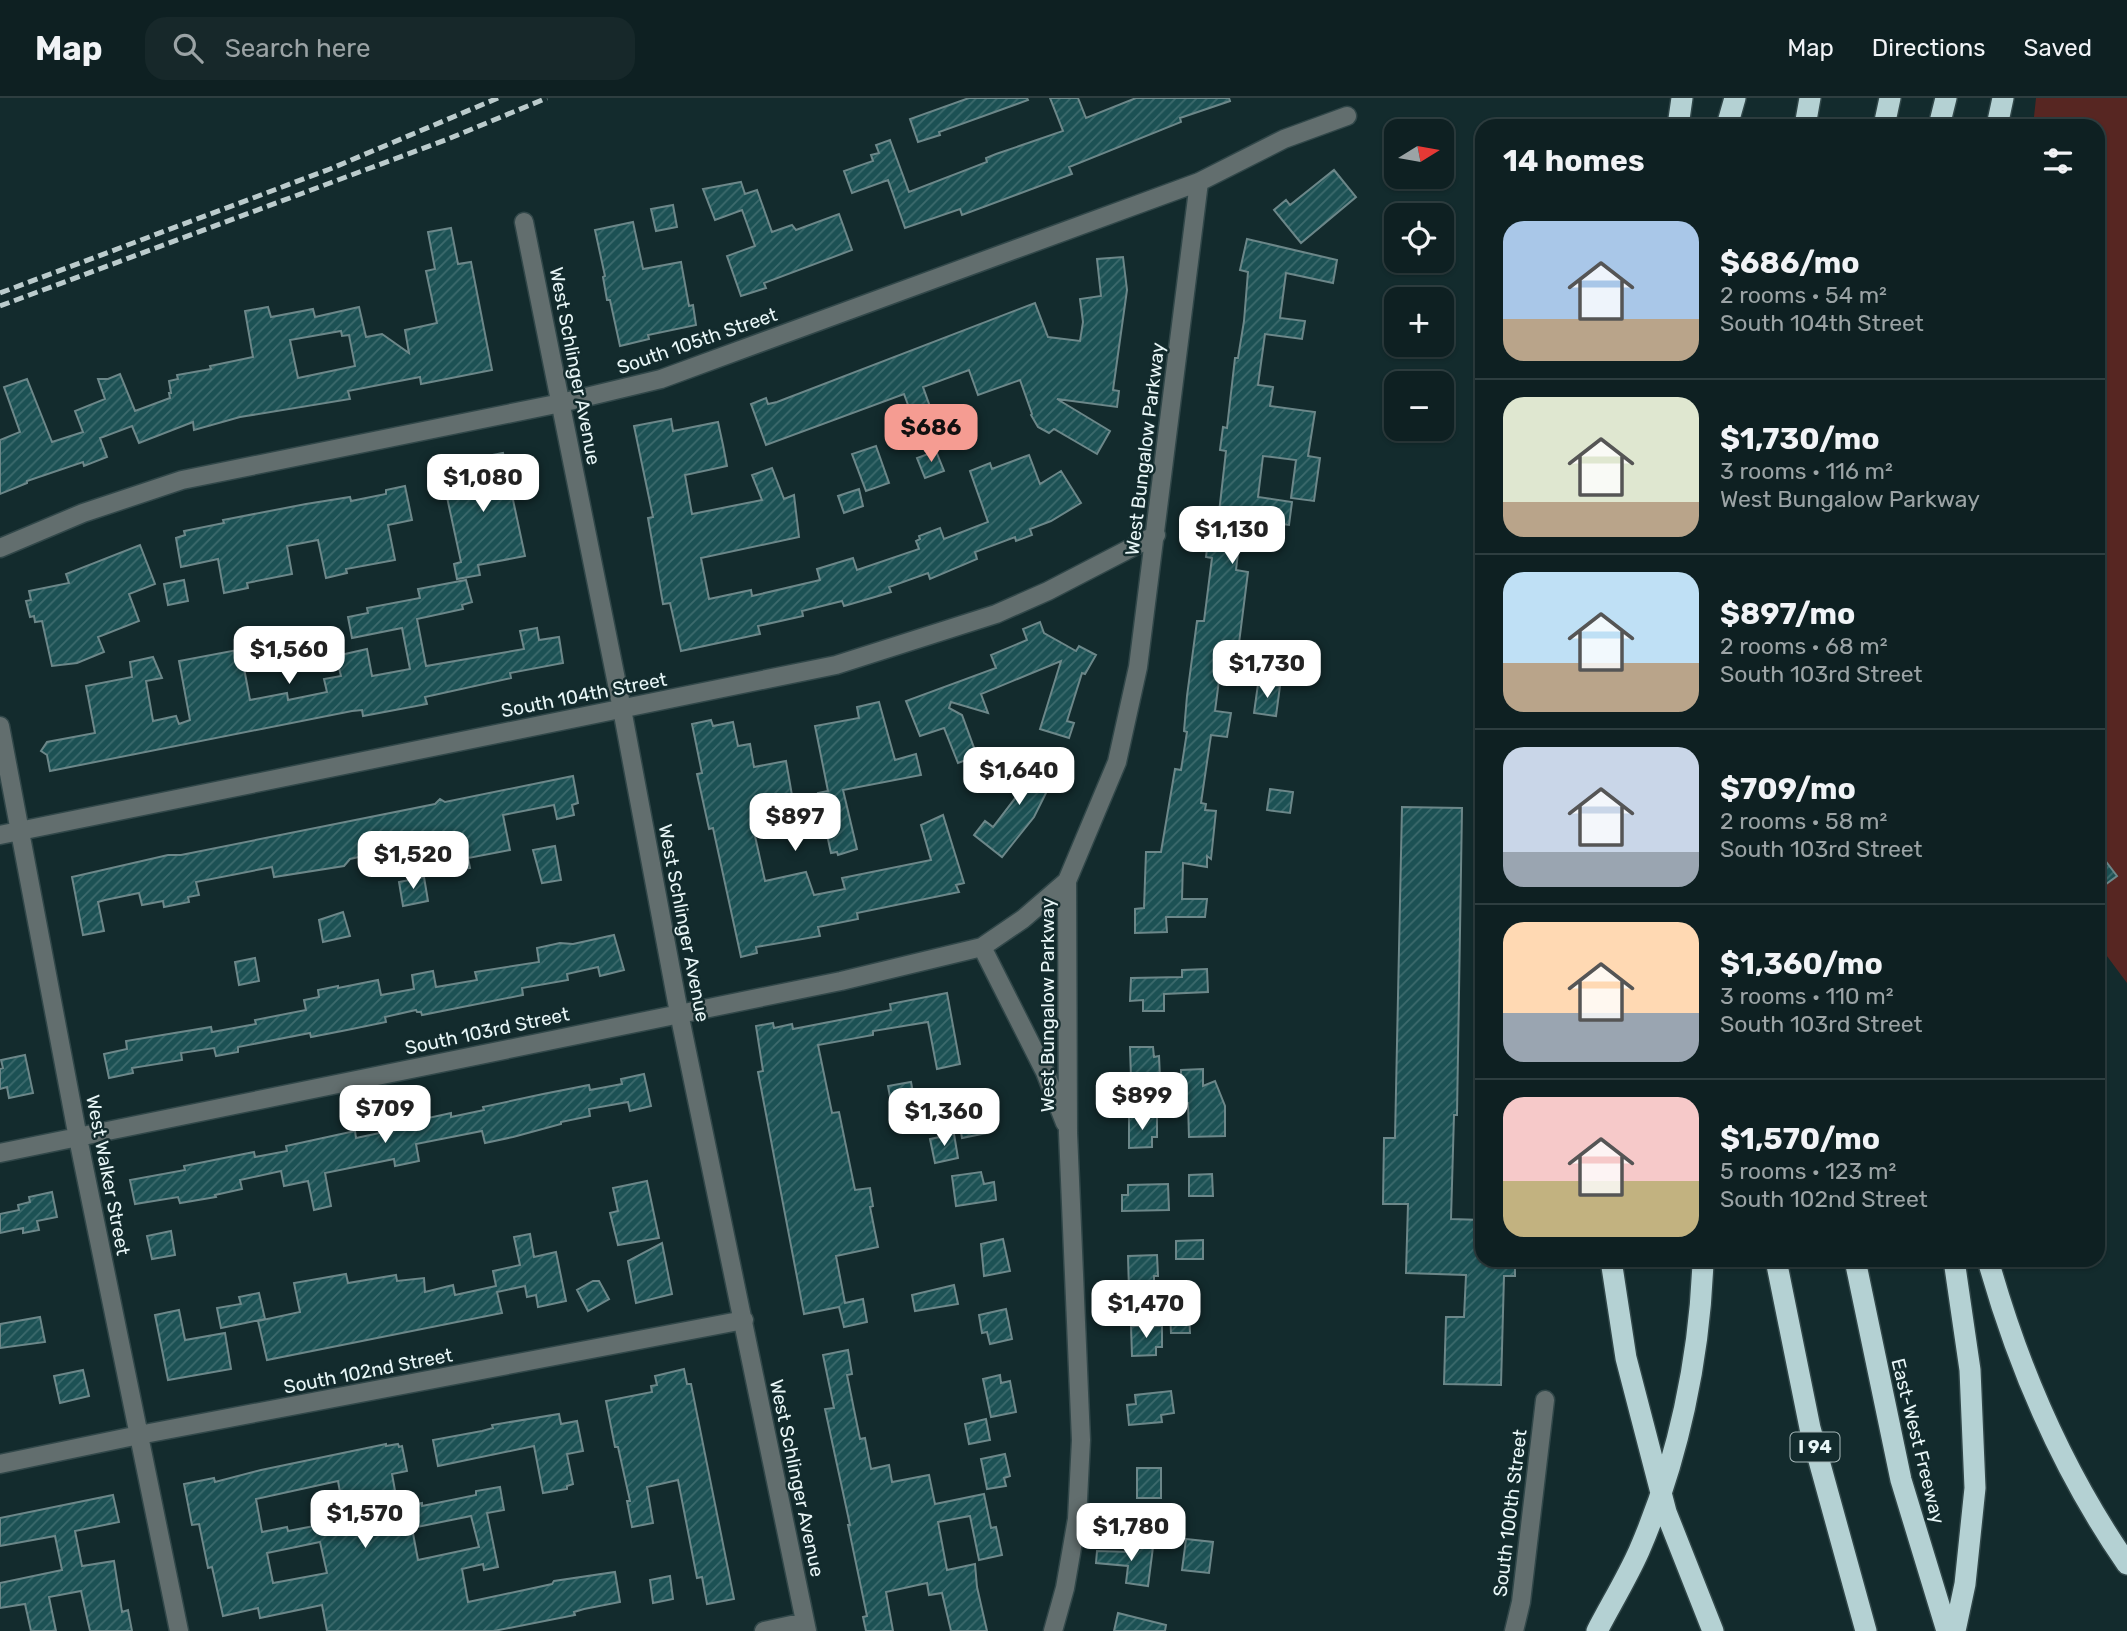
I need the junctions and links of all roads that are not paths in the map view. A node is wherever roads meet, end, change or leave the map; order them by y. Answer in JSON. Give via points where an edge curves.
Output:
{"nodes":[{"id":1,"x":1682,"y":98,"type":"edge"},
{"id":2,"x":1735,"y":98,"type":"edge"},
{"id":3,"x":1810,"y":98,"type":"edge"},
{"id":4,"x":1890,"y":98,"type":"edge"},
{"id":5,"x":1946,"y":98,"type":"edge"},
{"id":6,"x":2003,"y":98,"type":"edge"},
{"id":7,"x":1347,"y":116,"type":"dead end"},
{"id":8,"x":1679,"y":119,"type":"edge"},
{"id":9,"x":1729,"y":119,"type":"edge"},
{"id":10,"x":1806,"y":119,"type":"edge"},
{"id":11,"x":1886,"y":119,"type":"edge"},
{"id":12,"x":1941,"y":119,"type":"edge"},
{"id":13,"x":1998,"y":119,"type":"edge"},
{"id":14,"x":1199,"y":182,"type":"junction"},
{"id":15,"x":524,"y":222,"type":"dead end"},
{"id":16,"x":561,"y":403,"type":"junction"},
{"id":17,"x":1156,"y":535,"type":"junction"},
{"id":18,"x":0,"y":548,"type":"edge"},
{"id":19,"x":622,"y":709,"type":"junction"},
{"id":20,"x":0,"y":726,"type":"edge"},
{"id":21,"x":21,"y":830,"type":"junction"},
{"id":22,"x":0,"y":835,"type":"edge"},
{"id":23,"x":1067,"y":881,"type":"junction"},
{"id":24,"x":982,"y":947,"type":"junction"},
{"id":25,"x":679,"y":1013,"type":"junction"},
{"id":26,"x":1069,"y":1133,"type":"junction"},
{"id":27,"x":78,"y":1138,"type":"junction"},
{"id":28,"x":0,"y":1153,"type":"edge"},
{"id":29,"x":1612,"y":1267,"type":"edge"},
{"id":30,"x":1703,"y":1267,"type":"edge"},
{"id":31,"x":1777,"y":1267,"type":"edge"},
{"id":32,"x":1859,"y":1267,"type":"edge"},
{"id":33,"x":1955,"y":1267,"type":"edge"},
{"id":34,"x":1990,"y":1267,"type":"edge"},
{"id":35,"x":744,"y":1320,"type":"junction"},
{"id":36,"x":1545,"y":1400,"type":"dead end"},
{"id":37,"x":139,"y":1435,"type":"junction"},
{"id":38,"x":0,"y":1464,"type":"edge"},
{"id":39,"x":2127,"y":1564,"type":"edge"},
{"id":40,"x":806,"y":1627,"type":"edge"},
{"id":41,"x":179,"y":1631,"type":"edge"},
{"id":42,"x":764,"y":1631,"type":"edge"},
{"id":43,"x":1054,"y":1631,"type":"edge"},
{"id":44,"x":1514,"y":1631,"type":"edge"},
{"id":45,"x":1597,"y":1631,"type":"edge"},
{"id":46,"x":1713,"y":1631,"type":"edge"},
{"id":47,"x":1866,"y":1631,"type":"edge"},
{"id":48,"x":1947,"y":1631,"type":"edge"},
{"id":49,"x":1955,"y":1631,"type":"edge"}],
"edges":[{"from":1,"to":8,"type":"highway"},
{"from":2,"to":9,"type":"highway"},
{"from":3,"to":10,"type":"highway"},
{"from":4,"to":11,"type":"highway"},
{"from":5,"to":12,"type":"highway"},
{"from":6,"to":13,"type":"highway"},
{"from":7,"to":14,"type":"street","name":"South 105th Street","via":[[1284,139]]},
{"from":14,"to":16,"type":"street","name":"South 105th Street","via":[[661,379]]},
{"from":14,"to":17,"type":"street","name":"West Bungalow Parkway"},
{"from":15,"to":16,"type":"street","name":"West Schlinger Avenue"},
{"from":16,"to":18,"type":"street","name":"South 105th Street","via":[[182,481],[83,513]]},
{"from":16,"to":19,"type":"street","name":"West Schlinger Avenue"},
{"from":17,"to":19,"type":"street","name":"South 104th Street","via":[[1048,591],[938,633],[836,665]]},
{"from":17,"to":23,"type":"street","name":"West Bungalow Parkway","via":[[1138,667],[1117,762]]},
{"from":19,"to":21,"type":"street","name":"South 104th Street"},
{"from":19,"to":25,"type":"street","name":"West Schlinger Avenue"},
{"from":20,"to":21,"type":"street","name":"West Walker Street"},
{"from":21,"to":22,"type":"street","name":"South 104th Street"},
{"from":21,"to":27,"type":"street","name":"West Walker Street"},
{"from":23,"to":24,"type":"street","name":"South 103rd Street"},
{"from":23,"to":26,"type":"street","name":"West Bungalow Parkway"},
{"from":24,"to":25,"type":"street","name":"South 103rd Street"},
{"from":24,"to":26,"type":"street","via":[[1040,1062]]},
{"from":25,"to":27,"type":"street","name":"South 103rd Street"},
{"from":25,"to":35,"type":"street","name":"West Schlinger Avenue"},
{"from":26,"to":43,"type":"street","name":"West Bungalow Parkway","via":[[1081,1440],[1077,1519]]},
{"from":27,"to":28,"type":"street","name":"South 103rd Street"},
{"from":27,"to":37,"type":"street","name":"West Walker Street"},
{"from":29,"to":46,"type":"highway","via":[[1626,1358],[1666,1511]]},
{"from":30,"to":45,"type":"highway","via":[[1693,1356],[1669,1466],[1639,1550]]},
{"from":31,"to":47,"type":"highway","number":"I 94","via":[[1810,1428]]},
{"from":32,"to":48,"type":"highway","name":"East-West Freeway","via":[[1901,1480]]},
{"from":33,"to":49,"type":"highway","via":[[1970,1370],[1975,1488]]},
{"from":34,"to":39,"type":"highway","via":[[2043,1415],[2095,1519]]},
{"from":35,"to":37,"type":"street","name":"South 102nd Street"},
{"from":35,"to":40,"type":"street","name":"West Schlinger Avenue"},
{"from":36,"to":44,"type":"street","name":"South 100th Street"},
{"from":37,"to":38,"type":"street","name":"South 102nd Street"},
{"from":37,"to":41,"type":"street","name":"West Walker Street"},
{"from":40,"to":42,"type":"street"}]}
